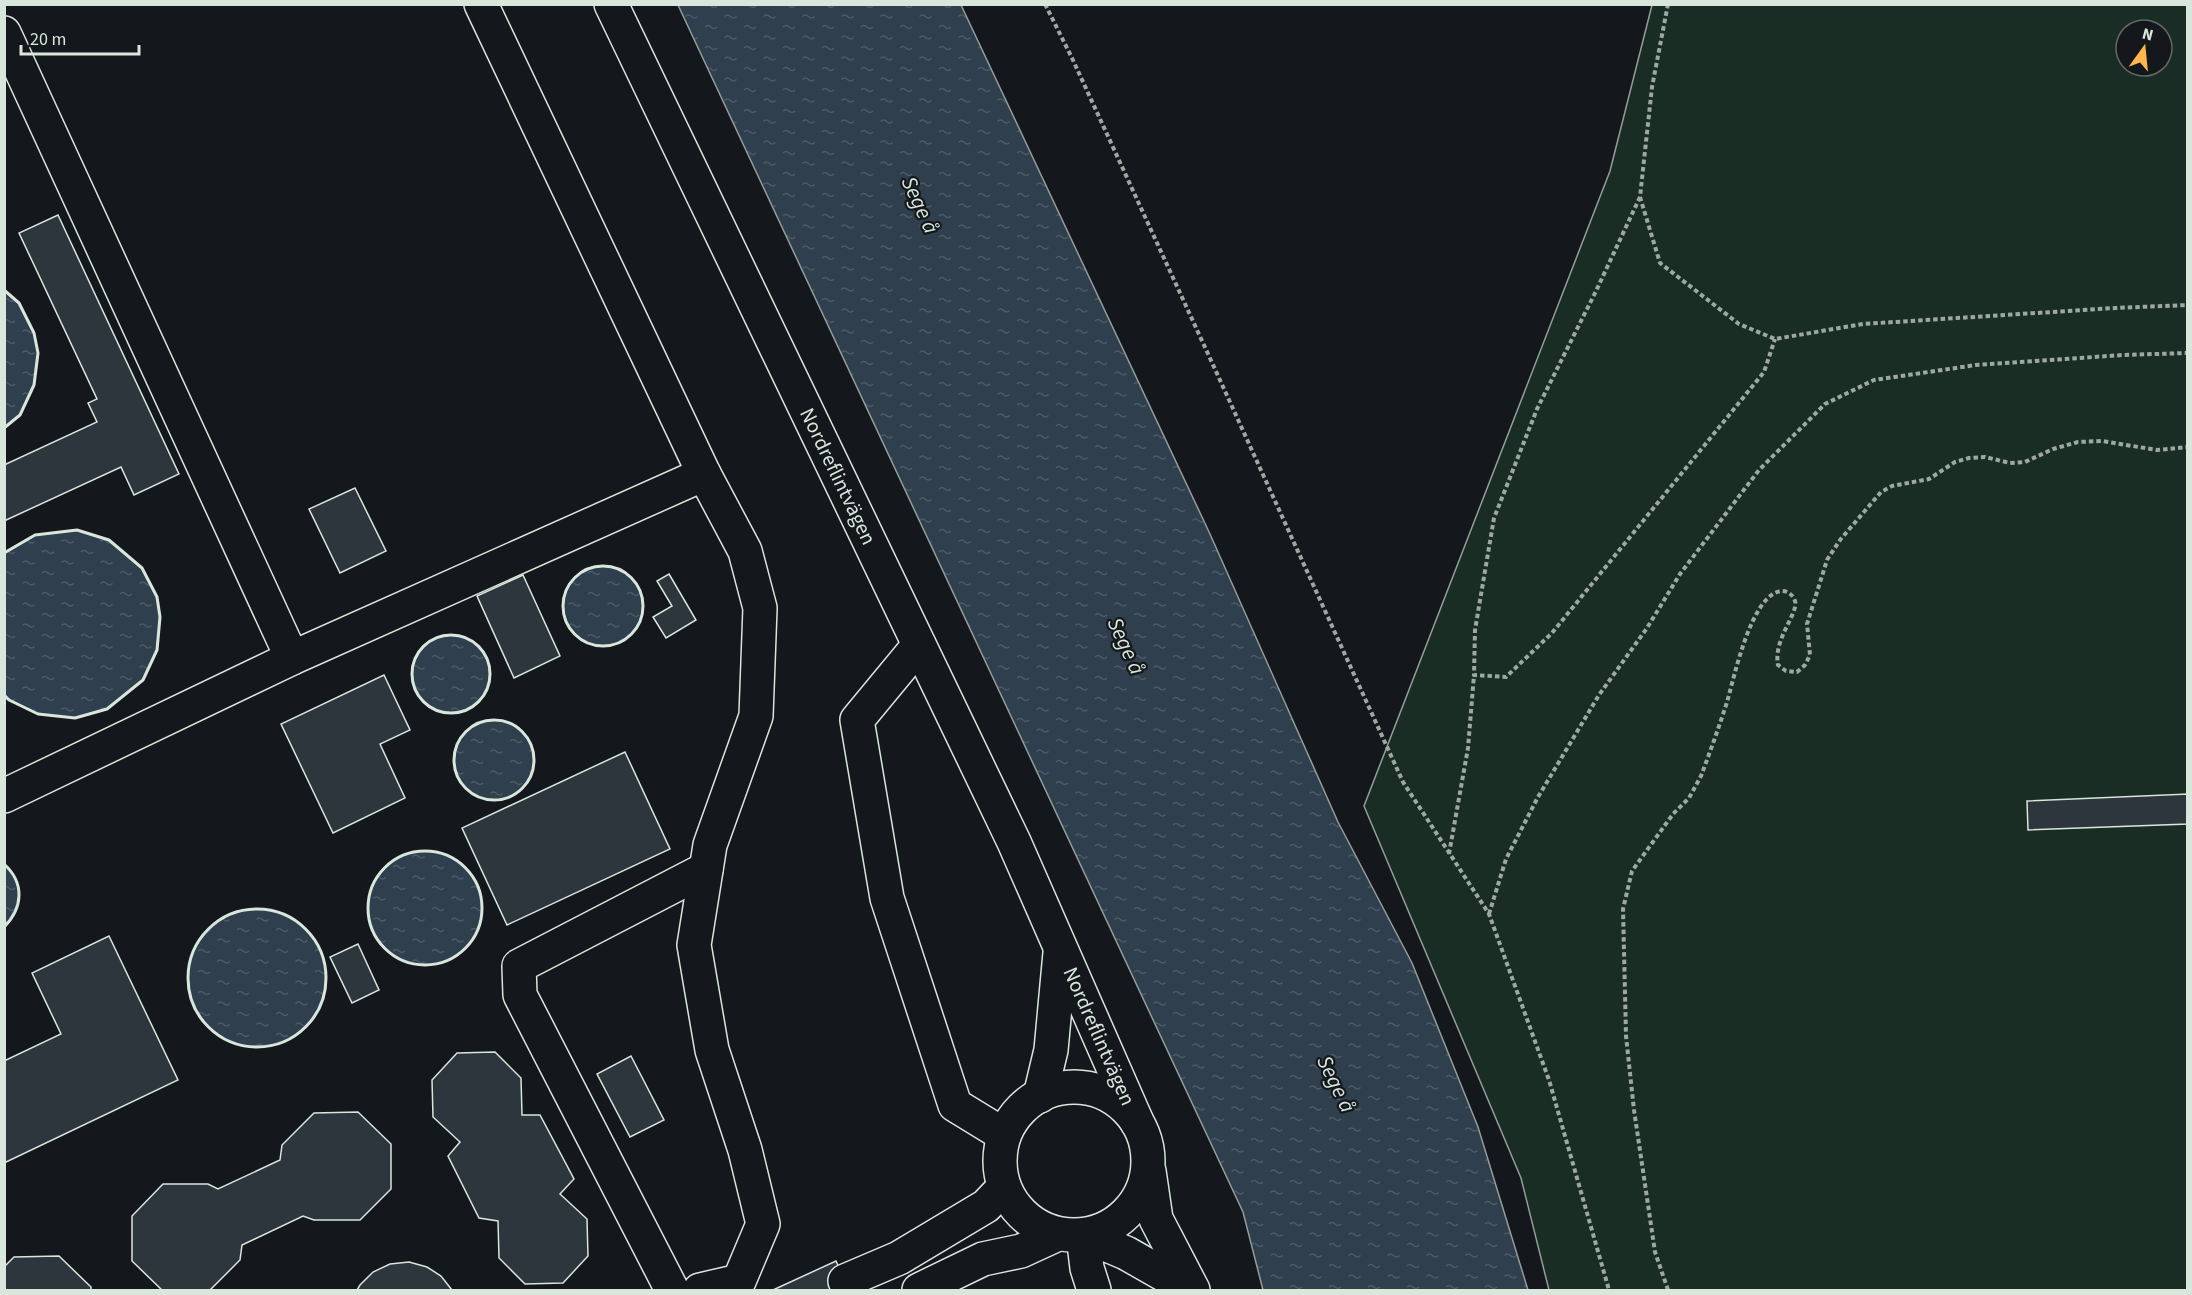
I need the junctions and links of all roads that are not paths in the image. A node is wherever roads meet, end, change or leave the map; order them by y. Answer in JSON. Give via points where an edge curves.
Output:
{"nodes":[{"id":1,"x":481,"y":4,"type":"edge"},
{"id":2,"x":610,"y":4,"type":"edge"},
{"id":3,"x":4,"y":33,"type":"edge"},
{"id":4,"x":704,"y":474,"type":"junction"},
{"id":5,"x":919,"y":645,"type":"junction"},
{"id":6,"x":292,"y":658,"type":"junction"},
{"id":7,"x":4,"y":796,"type":"edge"},
{"id":8,"x":706,"y":869,"type":"junction"},
{"id":9,"x":1061,"y":948,"type":"junction"},
{"id":10,"x":1040,"y":1096,"type":"junction"},
{"id":11,"x":1137,"y":1122,"type":"junction"},
{"id":12,"x":996,"y":1130,"type":"junction"},
{"id":13,"x":1148,"y":1170,"type":"junction"},
{"id":14,"x":1004,"y":1187,"type":"junction"},
{"id":15,"x":1071,"y":1235,"type":"junction"},
{"id":16,"x":845,"y":1281,"type":"dead end"},
{"id":17,"x":672,"y":1290,"type":"edge"},
{"id":18,"x":700,"y":1290,"type":"edge"},
{"id":19,"x":919,"y":1290,"type":"edge"},
{"id":20,"x":1094,"y":1290,"type":"edge"},
{"id":21,"x":1192,"y":1290,"type":"edge"}],
"edges":[{"from":1,"to":4,"type":"street"},
{"from":2,"to":5,"type":"street","name":"Nordreflintvägen"},
{"from":3,"to":6,"type":"street"},
{"from":4,"to":6,"type":"street"},
{"from":4,"to":8,"type":"street","via":[[745,551],[760,608],[756,716],[710,844]]},
{"from":5,"to":9,"type":"street","name":"Nordreflintvägen"},
{"from":5,"to":12,"type":"street","via":[[857,720],[891,908],[955,1105]]},
{"from":6,"to":7,"type":"street"},
{"from":8,"to":17,"type":"street","via":[[519,966],[520,995]]},
{"from":8,"to":18,"type":"street","via":[[694,945],[712,1050],[764,1224],[739,1281]]},
{"from":9,"to":10,"type":"street","name":"Nordreflintvägen","via":[[1051,1050]]},
{"from":9,"to":11,"type":"street","name":"Nordreflintvägen"},
{"from":10,"to":11,"type":"street","via":[[1074,1087],[1099,1090],[1121,1103]]},
{"from":10,"to":12,"type":"street"},
{"from":11,"to":13,"type":"street","via":[[1147,1145]]},
{"from":12,"to":14,"type":"street"},
{"from":13,"to":15,"type":"street","via":[[1142,1193],[1127,1214],[1107,1228]]},
{"from":13,"to":21,"type":"street","via":[[1156,1219]]},
{"from":14,"to":15,"type":"street","via":[[1016,1208],[1035,1225]]},
{"from":14,"to":16,"type":"street","via":[[986,1206],[899,1258]]},
{"from":15,"to":19,"type":"street","via":[[983,1259]]},
{"from":15,"to":20,"type":"street"},
{"from":15,"to":21,"type":"street","via":[[1126,1253]]}]}
